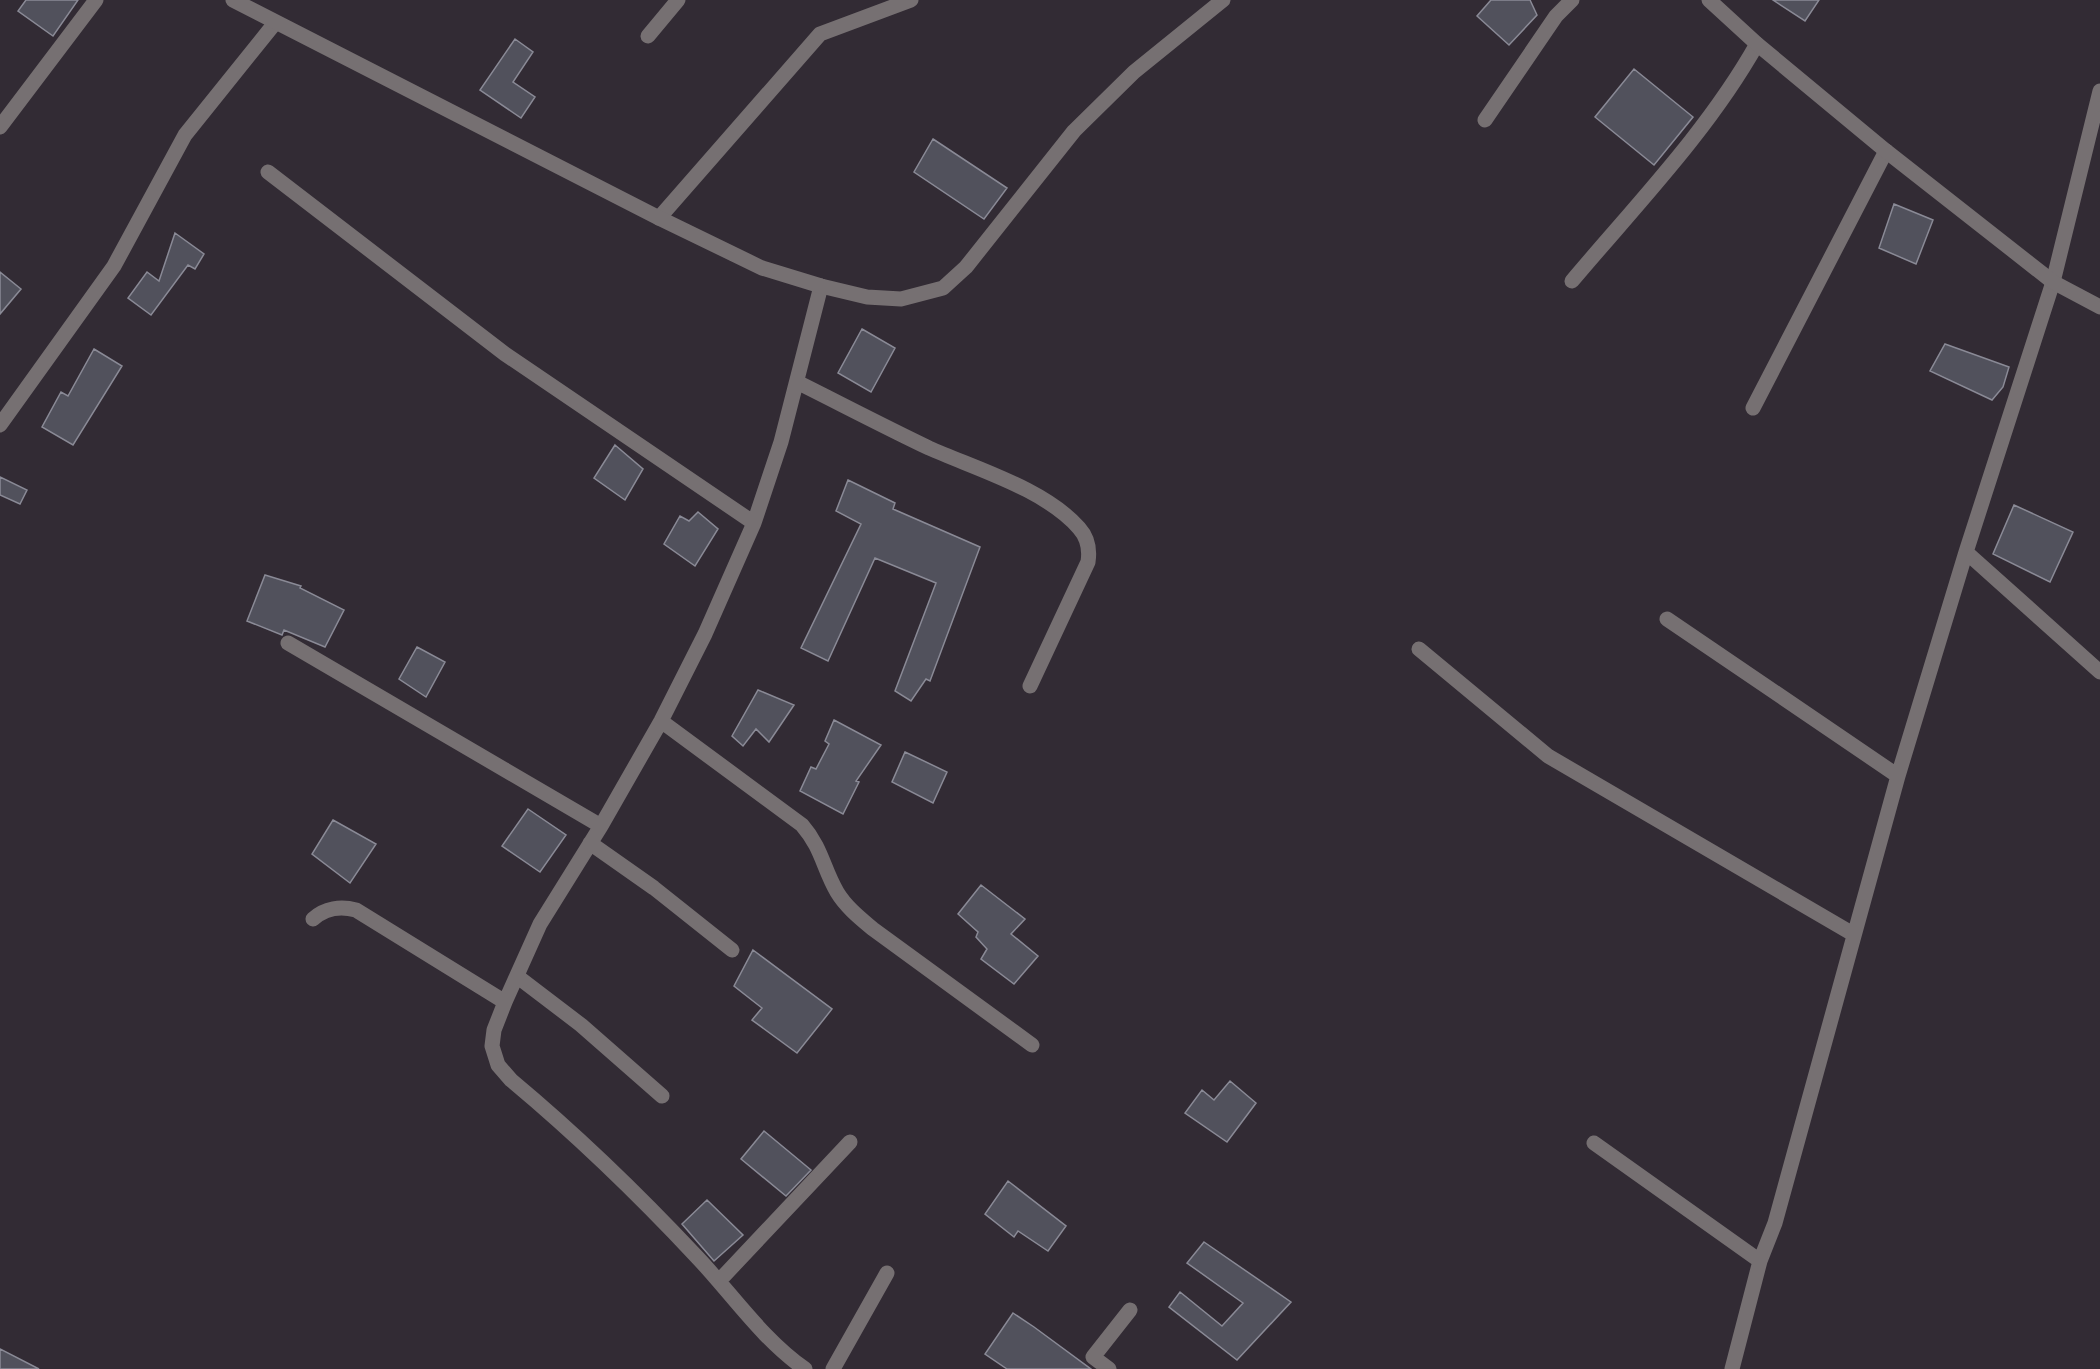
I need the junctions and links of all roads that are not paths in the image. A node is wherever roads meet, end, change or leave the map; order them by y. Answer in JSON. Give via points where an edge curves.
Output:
{"nodes":[{"id":1,"x":96,"y":0,"type":"edge"},
{"id":2,"x":232,"y":0,"type":"edge"},
{"id":3,"x":678,"y":0,"type":"edge"},
{"id":4,"x":911,"y":0,"type":"edge"},
{"id":5,"x":1223,"y":0,"type":"edge"},
{"id":6,"x":1572,"y":0,"type":"edge"},
{"id":7,"x":1709,"y":0,"type":"edge"},
{"id":8,"x":275,"y":23,"type":"junction"},
{"id":9,"x":648,"y":36,"type":"dead end"},
{"id":10,"x":1757,"y":44,"type":"junction"},
{"id":11,"x":2100,"y":91,"type":"edge"},
{"id":12,"x":1485,"y":120,"type":"dead end"},
{"id":13,"x":0,"y":127,"type":"edge"},
{"id":14,"x":1886,"y":151,"type":"junction"},
{"id":15,"x":268,"y":172,"type":"dead end"},
{"id":16,"x":659,"y":218,"type":"junction"},
{"id":17,"x":1572,"y":281,"type":"dead end"},
{"id":18,"x":2053,"y":282,"type":"junction"},
{"id":19,"x":821,"y":286,"type":"junction"},
{"id":20,"x":2100,"y":307,"type":"edge"},
{"id":21,"x":797,"y":382,"type":"junction"},
{"id":22,"x":1753,"y":408,"type":"dead end"},
{"id":23,"x":0,"y":425,"type":"edge"},
{"id":24,"x":754,"y":523,"type":"junction"},
{"id":25,"x":1966,"y":552,"type":"junction"},
{"id":26,"x":1667,"y":619,"type":"dead end"},
{"id":27,"x":288,"y":643,"type":"dead end"},
{"id":28,"x":1419,"y":649,"type":"dead end"},
{"id":29,"x":2100,"y":672,"type":"edge"},
{"id":30,"x":1030,"y":686,"type":"dead end"},
{"id":31,"x":661,"y":721,"type":"junction"},
{"id":32,"x":1898,"y":776,"type":"junction"},
{"id":33,"x":601,"y":826,"type":"junction"},
{"id":34,"x":590,"y":843,"type":"junction"},
{"id":35,"x":313,"y":919,"type":"dead end"},
{"id":36,"x":1853,"y":934,"type":"junction"},
{"id":37,"x":732,"y":950,"type":"dead end"},
{"id":38,"x":518,"y":977,"type":"junction"},
{"id":39,"x":505,"y":1002,"type":"junction"},
{"id":40,"x":1032,"y":1045,"type":"dead end"},
{"id":41,"x":662,"y":1096,"type":"dead end"},
{"id":42,"x":850,"y":1142,"type":"dead end"},
{"id":43,"x":1594,"y":1143,"type":"dead end"},
{"id":44,"x":1760,"y":1261,"type":"junction"},
{"id":45,"x":887,"y":1274,"type":"dead end"},
{"id":46,"x":719,"y":1281,"type":"junction"},
{"id":47,"x":1130,"y":1310,"type":"dead end"},
{"id":48,"x":805,"y":1369,"type":"edge"},
{"id":49,"x":833,"y":1369,"type":"edge"},
{"id":50,"x":1109,"y":1369,"type":"edge"},
{"id":51,"x":1732,"y":1369,"type":"edge"}],
"edges":[{"from":1,"to":13,"type":"street"},
{"from":2,"to":8,"type":"street"},
{"from":3,"to":9,"type":"street"},
{"from":4,"to":16,"type":"street","via":[[820,34]]},
{"from":5,"to":19,"type":"street","via":[[1134,72],[1074,131],[966,267],[943,288],[901,299],[867,297]]},
{"from":6,"to":12,"type":"street","via":[[1556,16]]},
{"from":7,"to":10,"type":"street"},
{"from":8,"to":16,"type":"street"},
{"from":8,"to":23,"type":"street","via":[[185,135],[114,266]]},
{"from":10,"to":14,"type":"street"},
{"from":10,"to":17,"type":"street","via":[[1689,143]]},
{"from":11,"to":18,"type":"street"},
{"from":14,"to":18,"type":"street"},
{"from":14,"to":22,"type":"street"},
{"from":15,"to":24,"type":"street","via":[[505,354]]},
{"from":16,"to":19,"type":"street","via":[[762,268]]},
{"from":18,"to":20,"type":"street"},
{"from":18,"to":25,"type":"street"},
{"from":19,"to":21,"type":"street"},
{"from":21,"to":24,"type":"street"},
{"from":21,"to":30,"type":"street","via":[[929,448],[1028,491],[1064,514],[1085,535],[1088,562]]},
{"from":24,"to":31,"type":"street"},
{"from":25,"to":29,"type":"street"},
{"from":25,"to":32,"type":"street"},
{"from":26,"to":32,"type":"street"},
{"from":27,"to":33,"type":"street"},
{"from":28,"to":36,"type":"street","via":[[1548,756]]},
{"from":31,"to":33,"type":"street"},
{"from":31,"to":40,"type":"street","via":[[802,825],[816,841],[837,892],[873,929]]},
{"from":32,"to":36,"type":"street"},
{"from":33,"to":34,"type":"street"},
{"from":34,"to":37,"type":"street"},
{"from":34,"to":38,"type":"street","via":[[540,924]]},
{"from":35,"to":39,"type":"street","via":[[321,912],[337,908],[356,910]]},
{"from":36,"to":44,"type":"street","via":[[1775,1223]]},
{"from":38,"to":39,"type":"street"},
{"from":38,"to":41,"type":"street","via":[[581,1025]]},
{"from":39,"to":46,"type":"street","via":[[492,1046],[498,1065],[634,1190]]},
{"from":42,"to":46,"type":"street"},
{"from":43,"to":44,"type":"street"},
{"from":44,"to":51,"type":"street"},
{"from":45,"to":49,"type":"street"},
{"from":46,"to":48,"type":"street","via":[[791,1359]]},
{"from":47,"to":50,"type":"street","via":[[1093,1357]]}]}
